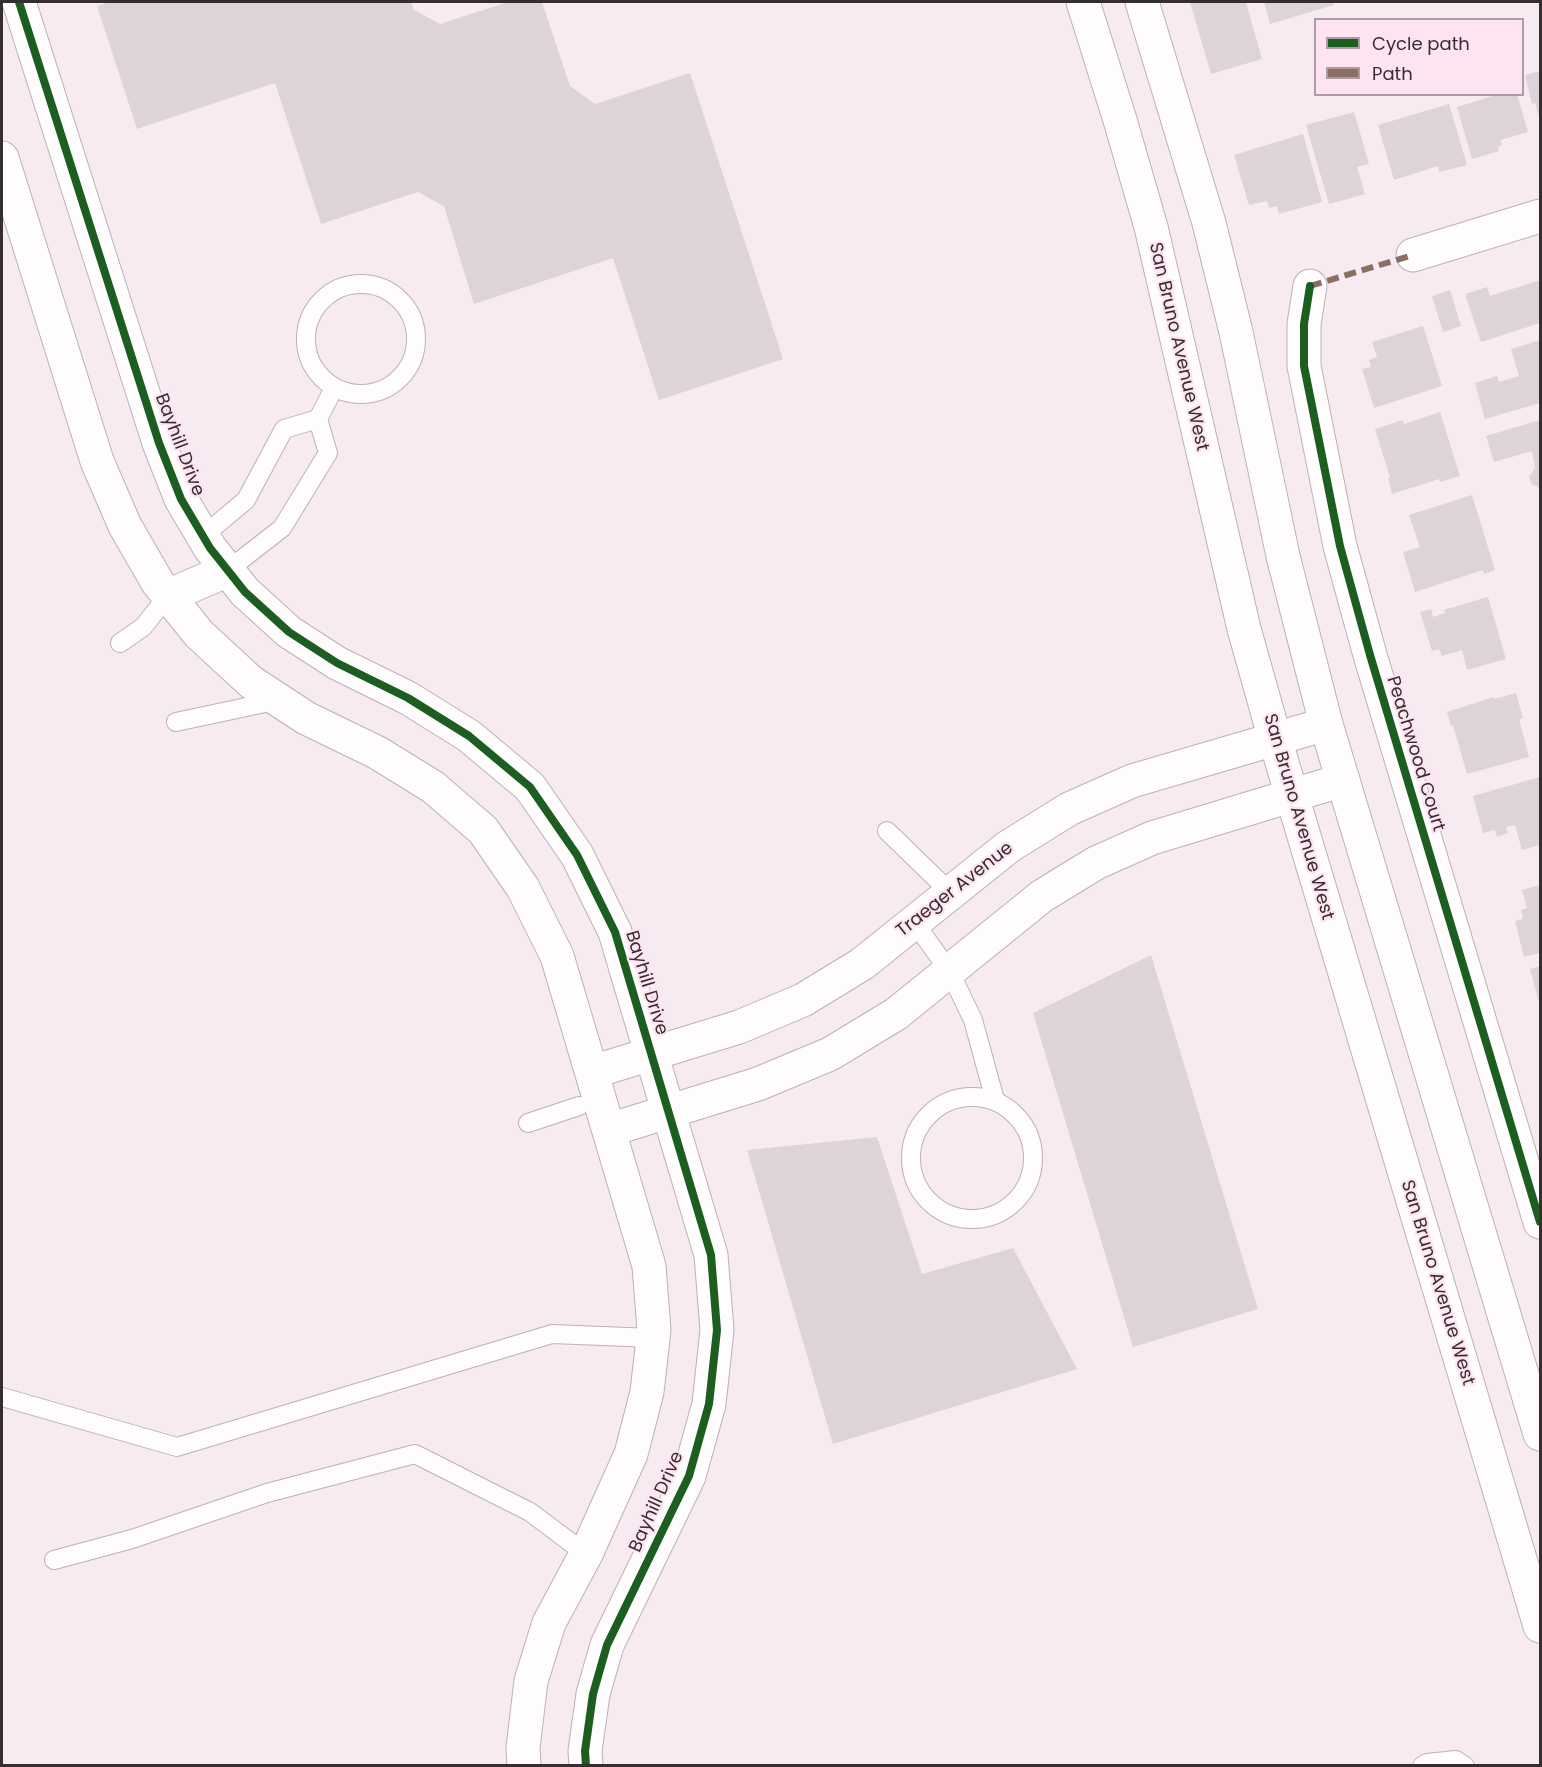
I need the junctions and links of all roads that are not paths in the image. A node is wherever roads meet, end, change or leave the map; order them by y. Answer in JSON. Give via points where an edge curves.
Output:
{"nodes":[{"id":1,"x":19,"y":2,"type":"edge"},
{"id":2,"x":1083,"y":2,"type":"edge"},
{"id":3,"x":1142,"y":2,"type":"edge"},
{"id":4,"x":2,"y":158,"type":"edge"},
{"id":5,"x":1540,"y":216,"type":"edge"},
{"id":6,"x":1413,"y":255,"type":"dead end"},
{"id":7,"x":1310,"y":286,"type":"dead end"},
{"id":8,"x":334,"y":388,"type":"junction"},
{"id":9,"x":318,"y":419,"type":"junction"},
{"id":10,"x":203,"y":536,"type":"junction"},
{"id":11,"x":228,"y":570,"type":"junction"},
{"id":12,"x":168,"y":596,"type":"junction"},
{"id":13,"x":120,"y":643,"type":"dead end"},
{"id":14,"x":279,"y":700,"type":"junction"},
{"id":15,"x":176,"y":723,"type":"dead end"},
{"id":16,"x":1326,"y":724,"type":"junction"},
{"id":17,"x":1275,"y":739,"type":"junction"},
{"id":18,"x":1343,"y":780,"type":"junction"},
{"id":19,"x":1292,"y":795,"type":"junction"},
{"id":20,"x":887,"y":831,"type":"dead end"},
{"id":21,"x":950,"y":892,"type":"junction"},
{"id":22,"x":914,"y":922,"type":"junction"},
{"id":23,"x":950,"y":972,"type":"junction"},
{"id":24,"x":652,"y":1054,"type":"junction"},
{"id":25,"x":592,"y":1072,"type":"junction"},
{"id":26,"x":995,"y":1100,"type":"junction"},
{"id":27,"x":579,"y":1106,"type":"junction"},
{"id":28,"x":669,"y":1112,"type":"junction"},
{"id":29,"x":528,"y":1123,"type":"dead end"},
{"id":30,"x":609,"y":1130,"type":"junction"},
{"id":31,"x":1540,"y":1222,"type":"edge"},
{"id":32,"x":653,"y":1338,"type":"junction"},
{"id":33,"x":2,"y":1396,"type":"edge"},
{"id":34,"x":1540,"y":1434,"type":"edge"},
{"id":35,"x":586,"y":1554,"type":"junction"},
{"id":36,"x":54,"y":1560,"type":"dead end"},
{"id":37,"x":1540,"y":1626,"type":"edge"},
{"id":38,"x":524,"y":1766,"type":"edge"},
{"id":39,"x":586,"y":1766,"type":"edge"},
{"id":40,"x":1422,"y":1766,"type":"edge"},
{"id":41,"x":1464,"y":1766,"type":"edge"}],
"edges":[{"from":1,"to":10,"type":"street","name":"Bayhill Drive","via":[[159,442],[181,499]]},
{"from":2,"to":17,"type":"street","name":"San Bruno Avenue West","via":[[1151,227],[1242,618]]},
{"from":3,"to":16,"type":"street","via":[[1209,223],[1283,556]]},
{"from":4,"to":12,"type":"street","via":[[97,461],[125,526]]},
{"from":5,"to":6,"type":"street"},
{"from":7,"to":31,"type":"street","name":"Peachwood Court","via":[[1304,324],[1304,366],[1340,546]]},
{"from":8,"to":8,"type":"lane","via":[[355,395],[376,393],[396,383],[410,366],[417,345],[414,324],[404,304],[388,290],[367,284],[345,285],[326,295],[312,312],[305,333],[307,355],[317,375]]},
{"from":8,"to":9,"type":"lane"},
{"from":9,"to":10,"type":"lane","via":[[284,429],[246,500]]},
{"from":9,"to":11,"type":"lane","via":[[328,453],[282,528]]},
{"from":10,"to":11,"type":"street","name":"Bayhill Drive"},
{"from":11,"to":12,"type":"street"},
{"from":11,"to":24,"type":"street","name":"Bayhill Drive","via":[[245,592],[289,632],[469,736],[530,787],[577,855],[615,932]]},
{"from":12,"to":13,"type":"lane","via":[[143,627]]},
{"from":12,"to":14,"type":"street","via":[[199,634],[251,682]]},
{"from":14,"to":15,"type":"lane"},
{"from":14,"to":25,"type":"street","via":[[433,787],[483,830],[523,888],[557,956]]},
{"from":16,"to":17,"type":"street","name":"Traeger Avenue"},
{"from":16,"to":18,"type":"street"},
{"from":17,"to":19,"type":"street","name":"San Bruno Avenue West"},
{"from":17,"to":21,"type":"street","name":"Traeger Avenue","via":[[1132,781],[1069,809],[1008,847]]},
{"from":18,"to":19,"type":"street"},
{"from":18,"to":34,"type":"street"},
{"from":19,"to":23,"type":"street","via":[[1152,838],[1096,863],[1042,896]]},
{"from":19,"to":37,"type":"street","name":"San Bruno Avenue West"},
{"from":20,"to":21,"type":"lane"},
{"from":21,"to":22,"type":"street","name":"Traeger Avenue"},
{"from":22,"to":23,"type":"lane"},
{"from":22,"to":24,"type":"street","name":"Traeger Avenue","via":[[862,964],[803,1000],[739,1027]]},
{"from":23,"to":26,"type":"lane","via":[[973,1020]]},
{"from":23,"to":28,"type":"street","via":[[896,1014],[830,1054],[759,1084]]},
{"from":24,"to":25,"type":"street","name":"Traeger Avenue"},
{"from":24,"to":28,"type":"street","name":"Bayhill Drive"},
{"from":25,"to":27,"type":"lane"},
{"from":25,"to":30,"type":"street"},
{"from":26,"to":26,"type":"lane","via":[[1012,1110],[1025,1125],[1032,1144],[1033,1164],[1028,1183],[1017,1200],[1001,1212],[963,1219],[944,1213],[927,1200],[915,1183],[910,1163],[912,1142],[936,1109],[954,1098],[974,1095]]},
{"from":27,"to":29,"type":"lane"},
{"from":27,"to":30,"type":"lane"},
{"from":28,"to":30,"type":"street"},
{"from":28,"to":39,"type":"street","name":"Bayhill Drive","via":[[711,1255],[717,1330],[709,1404],[689,1476],[607,1645],[593,1694]]},
{"from":30,"to":32,"type":"street","via":[[649,1266]]},
{"from":32,"to":33,"type":"lane","via":[[552,1334],[177,1448]]},
{"from":32,"to":35,"type":"street","via":[[647,1392],[631,1454]]},
{"from":35,"to":36,"type":"lane","via":[[530,1512],[415,1454],[267,1493],[132,1539]]},
{"from":35,"to":38,"type":"street","via":[[549,1623],[531,1681]]},
{"from":40,"to":41,"type":"lane","via":[[1456,1761]]}]}
